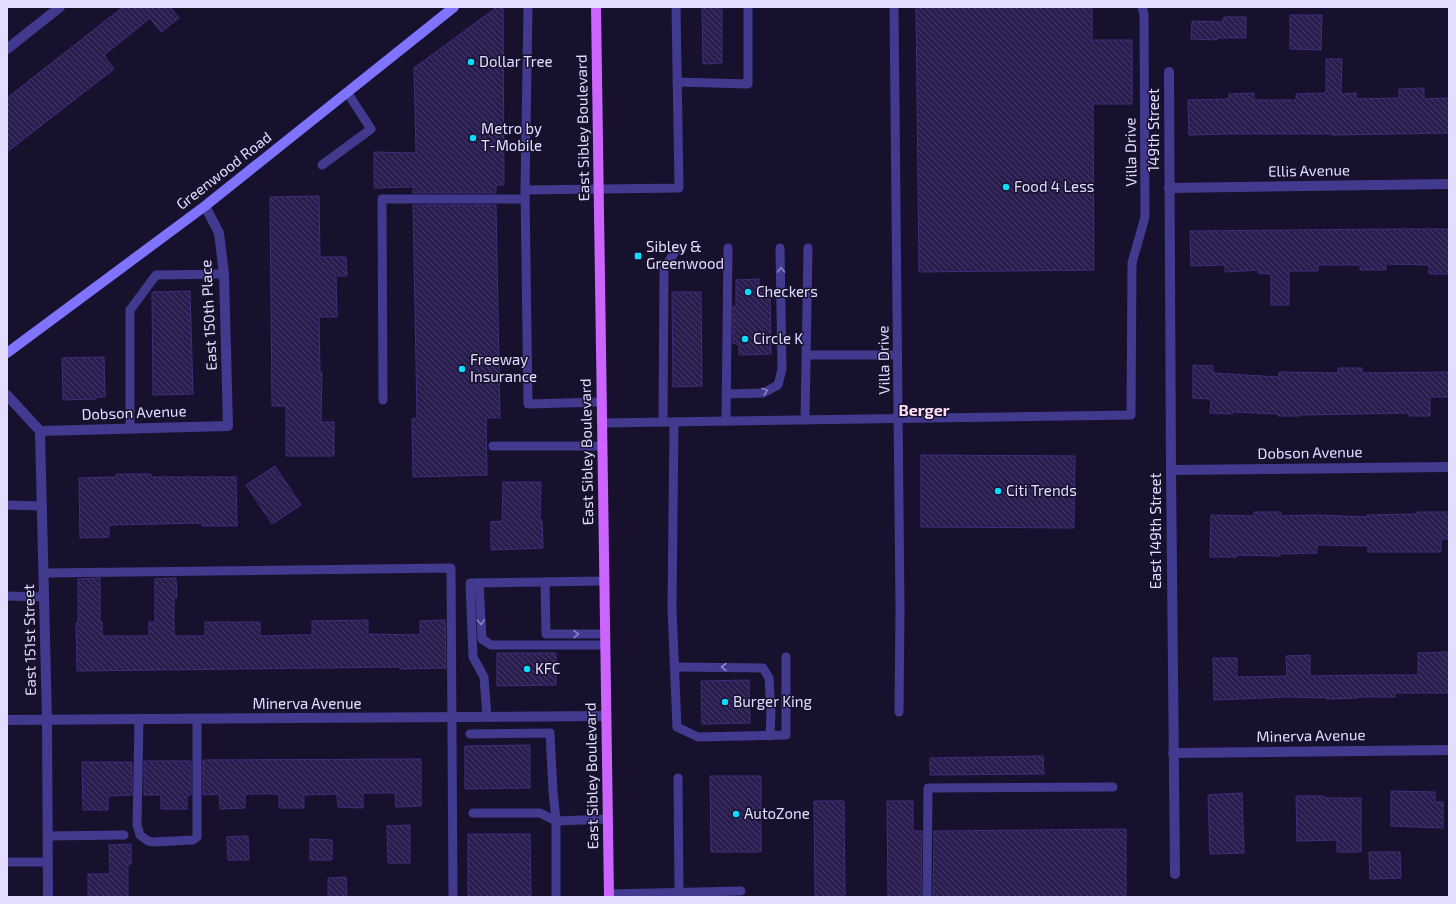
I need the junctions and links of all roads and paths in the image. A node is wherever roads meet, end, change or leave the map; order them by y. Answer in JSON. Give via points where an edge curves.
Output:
{"nodes":[{"id":1,"x":60,"y":7,"type":"edge"},
{"id":2,"x":454,"y":7,"type":"edge"},
{"id":3,"x":528,"y":7,"type":"edge"},
{"id":4,"x":596,"y":7,"type":"edge"},
{"id":5,"x":676,"y":7,"type":"edge"},
{"id":6,"x":748,"y":7,"type":"edge"},
{"id":7,"x":894,"y":7,"type":"edge"},
{"id":8,"x":1142,"y":7,"type":"edge"},
{"id":9,"x":7,"y":49,"type":"edge"},
{"id":10,"x":1169,"y":72,"type":"dead end"},
{"id":11,"x":677,"y":82,"type":"junction"},
{"id":12,"x":347,"y":92,"type":"junction"},
{"id":13,"x":322,"y":165,"type":"dead end"},
{"id":14,"x":1449,"y":184,"type":"edge"},
{"id":15,"x":1169,"y":188,"type":"junction"},
{"id":16,"x":598,"y":189,"type":"junction"},
{"id":17,"x":525,"y":190,"type":"junction"},
{"id":18,"x":525,"y":199,"type":"junction"},
{"id":19,"x":205,"y":206,"type":"junction"},
{"id":20,"x":728,"y":248,"type":"dead end"},
{"id":21,"x":780,"y":248,"type":"dead end"},
{"id":22,"x":808,"y":248,"type":"dead end"},
{"id":23,"x":677,"y":249,"type":"dead end"},
{"id":24,"x":224,"y":274,"type":"junction"},
{"id":25,"x":7,"y":353,"type":"edge"},
{"id":26,"x":806,"y":355,"type":"junction"},
{"id":27,"x":898,"y":355,"type":"junction"},
{"id":28,"x":726,"y":394,"type":"junction"},
{"id":29,"x":7,"y":395,"type":"edge"},
{"id":30,"x":383,"y":400,"type":"dead end"},
{"id":31,"x":602,"y":402,"type":"junction"},
{"id":32,"x":898,"y":419,"type":"junction"},
{"id":33,"x":805,"y":420,"type":"junction"},
{"id":34,"x":726,"y":421,"type":"junction"},
{"id":35,"x":662,"y":422,"type":"junction"},
{"id":36,"x":674,"y":422,"type":"junction"},
{"id":37,"x":602,"y":423,"type":"junction"},
{"id":38,"x":228,"y":426,"type":"joint"},
{"id":39,"x":130,"y":428,"type":"junction"},
{"id":40,"x":40,"y":431,"type":"junction"},
{"id":41,"x":494,"y":446,"type":"dead end"},
{"id":42,"x":602,"y":446,"type":"junction"},
{"id":43,"x":1449,"y":467,"type":"edge"},
{"id":44,"x":1171,"y":470,"type":"junction"},
{"id":45,"x":7,"y":505,"type":"edge"},
{"id":46,"x":42,"y":506,"type":"junction"},
{"id":47,"x":44,"y":573,"type":"junction"},
{"id":48,"x":604,"y":581,"type":"junction"},
{"id":49,"x":545,"y":582,"type":"junction"},
{"id":50,"x":479,"y":583,"type":"junction"},
{"id":51,"x":7,"y":596,"type":"edge"},
{"id":52,"x":44,"y":597,"type":"junction"},
{"id":53,"x":605,"y":634,"type":"junction"},
{"id":54,"x":605,"y":645,"type":"junction"},
{"id":55,"x":786,"y":657,"type":"dead end"},
{"id":56,"x":674,"y":667,"type":"junction"},
{"id":57,"x":899,"y":712,"type":"dead end"},
{"id":58,"x":606,"y":716,"type":"junction"},
{"id":59,"x":487,"y":717,"type":"junction"},
{"id":60,"x":453,"y":718,"type":"junction"},
{"id":61,"x":7,"y":720,"type":"edge"},
{"id":62,"x":139,"y":720,"type":"junction"},
{"id":63,"x":196,"y":720,"type":"junction"},
{"id":64,"x":47,"y":721,"type":"junction"},
{"id":65,"x":470,"y":734,"type":"dead end"},
{"id":66,"x":770,"y":736,"type":"junction"},
{"id":67,"x":1449,"y":750,"type":"edge"},
{"id":68,"x":1173,"y":753,"type":"junction"},
{"id":69,"x":678,"y":778,"type":"dead end"},
{"id":70,"x":1113,"y":787,"type":"dead end"},
{"id":71,"x":473,"y":812,"type":"dead end"},
{"id":72,"x":608,"y":819,"type":"junction"},
{"id":73,"x":556,"y":821,"type":"junction"},
{"id":74,"x":124,"y":835,"type":"dead end"},
{"id":75,"x":48,"y":836,"type":"junction"},
{"id":76,"x":7,"y":862,"type":"edge"},
{"id":77,"x":48,"y":862,"type":"junction"},
{"id":78,"x":1175,"y":874,"type":"dead end"},
{"id":79,"x":741,"y":891,"type":"dead end"},
{"id":80,"x":679,"y":893,"type":"junction"},
{"id":81,"x":609,"y":896,"type":"edge"},
{"id":82,"x":48,"y":897,"type":"edge"},
{"id":83,"x":453,"y":897,"type":"edge"},
{"id":84,"x":556,"y":897,"type":"edge"},
{"id":85,"x":927,"y":897,"type":"edge"}],
"edges":[{"from":1,"to":9,"type":"street"},
{"from":2,"to":12,"type":"street","name":"Greenwood Road"},
{"from":3,"to":17,"type":"lane"},
{"from":4,"to":16,"type":"main road","name":"East Sibley Boulevard"},
{"from":5,"to":11,"type":"lane"},
{"from":6,"to":11,"type":"lane","via":[[748,84]]},
{"from":7,"to":27,"type":"lane","name":"Villa Drive"},
{"from":8,"to":32,"type":"lane","name":"Villa Drive","via":[[1146,217],[1132,263],[1131,415]]},
{"from":10,"to":15,"type":"street","name":"149th Street"},
{"from":11,"to":16,"type":"lane","via":[[679,188]]},
{"from":12,"to":13,"type":"lane","via":[[371,129]]},
{"from":12,"to":19,"type":"street","name":"Greenwood Road"},
{"from":14,"to":15,"type":"street","name":"Ellis Avenue"},
{"from":15,"to":44,"type":"street","name":"East 149th Street"},
{"from":16,"to":17,"type":"lane"},
{"from":16,"to":31,"type":"main road","name":"East Sibley Boulevard"},
{"from":17,"to":18,"type":"lane"},
{"from":18,"to":30,"type":"lane","via":[[382,199]]},
{"from":18,"to":31,"type":"lane","via":[[528,404]]},
{"from":19,"to":24,"type":"street","name":"East 150th Place","via":[[219,233]]},
{"from":19,"to":25,"type":"street","name":"Greenwood Road"},
{"from":20,"to":28,"type":"lane"},
{"from":28,"to":21,"type":"lane","one_way":true,"via":[[763,393],[778,385],[782,369]]},
{"from":22,"to":26,"type":"lane"},
{"from":23,"to":35,"type":"lane","via":[[664,268]]},
{"from":24,"to":38,"type":"street","name":"East 150th Place"},
{"from":24,"to":39,"type":"lane","via":[[156,275],[130,310]]},
{"from":26,"to":27,"type":"lane"},
{"from":26,"to":33,"type":"lane"},
{"from":27,"to":32,"type":"lane","name":"Villa Drive"},
{"from":28,"to":34,"type":"lane"},
{"from":29,"to":40,"type":"street"},
{"from":31,"to":37,"type":"main road","name":"East Sibley Boulevard"},
{"from":32,"to":33,"type":"lane"},
{"from":32,"to":57,"type":"lane","name":"Villa Drive"},
{"from":33,"to":34,"type":"lane"},
{"from":34,"to":36,"type":"lane"},
{"from":35,"to":36,"type":"lane"},
{"from":35,"to":37,"type":"lane"},
{"from":36,"to":56,"type":"lane"},
{"from":37,"to":42,"type":"main road","name":"East Sibley Boulevard"},
{"from":38,"to":39,"type":"street","name":"Dobson Avenue"},
{"from":39,"to":40,"type":"street","name":"Dobson Avenue"},
{"from":40,"to":46,"type":"street","name":"East 151st Street"},
{"from":41,"to":42,"type":"lane"},
{"from":42,"to":48,"type":"main road","name":"East Sibley Boulevard"},
{"from":43,"to":44,"type":"street","name":"Dobson Avenue"},
{"from":44,"to":68,"type":"street","name":"East 149th Street"},
{"from":45,"to":46,"type":"lane"},
{"from":46,"to":47,"type":"street","name":"East 151st Street"},
{"from":47,"to":52,"type":"street","name":"East 151st Street"},
{"from":47,"to":60,"type":"lane","via":[[451,568]]},
{"from":48,"to":49,"type":"lane"},
{"from":48,"to":53,"type":"main road","name":"East Sibley Boulevard"},
{"from":49,"to":50,"type":"lane"},
{"from":49,"to":53,"type":"lane","one_way":true,"via":[[546,634]]},
{"from":50,"to":54,"type":"lane","one_way":true,"via":[[482,639],[491,645]]},
{"from":50,"to":59,"type":"lane","via":[[470,584],[473,657],[484,677]]},
{"from":51,"to":52,"type":"lane"},
{"from":52,"to":64,"type":"street","name":"East 151st Street"},
{"from":53,"to":54,"type":"main road","name":"East Sibley Boulevard"},
{"from":54,"to":58,"type":"main road","name":"East Sibley Boulevard"},
{"from":55,"to":66,"type":"lane","via":[[786,735]]},
{"from":56,"to":66,"type":"lane","via":[[677,727],[698,737]]},
{"from":66,"to":56,"type":"lane","one_way":true,"via":[[769,678],[763,668]]},
{"from":58,"to":59,"type":"street","name":"Minerva Avenue"},
{"from":58,"to":72,"type":"main road","name":"East Sibley Boulevard"},
{"from":59,"to":60,"type":"street","name":"Minerva Avenue"},
{"from":60,"to":63,"type":"street","name":"Minerva Avenue"},
{"from":60,"to":83,"type":"lane"},
{"from":61,"to":64,"type":"street","name":"Minerva Avenue"},
{"from":62,"to":63,"type":"street","name":"Minerva Avenue"},
{"from":62,"to":63,"type":"lane","via":[[137,825],[140,835],[153,842],[193,840],[196,837]]},
{"from":62,"to":64,"type":"street","name":"Minerva Avenue"},
{"from":64,"to":75,"type":"street","name":"East 151st Street"},
{"from":65,"to":73,"type":"lane","via":[[550,733]]},
{"from":67,"to":68,"type":"street","name":"Minerva Avenue"},
{"from":68,"to":78,"type":"street","name":"East 149th Street"},
{"from":69,"to":80,"type":"lane"},
{"from":70,"to":85,"type":"lane","via":[[928,788]]},
{"from":71,"to":73,"type":"lane","via":[[540,812]]},
{"from":72,"to":73,"type":"lane"},
{"from":72,"to":81,"type":"main road","name":"East Sibley Boulevard"},
{"from":73,"to":84,"type":"lane"},
{"from":74,"to":75,"type":"lane"},
{"from":75,"to":77,"type":"street","name":"East 151st Street"},
{"from":76,"to":77,"type":"lane"},
{"from":77,"to":82,"type":"street","name":"East 151st Street"},
{"from":79,"to":80,"type":"lane"},
{"from":80,"to":81,"type":"lane"}]}
